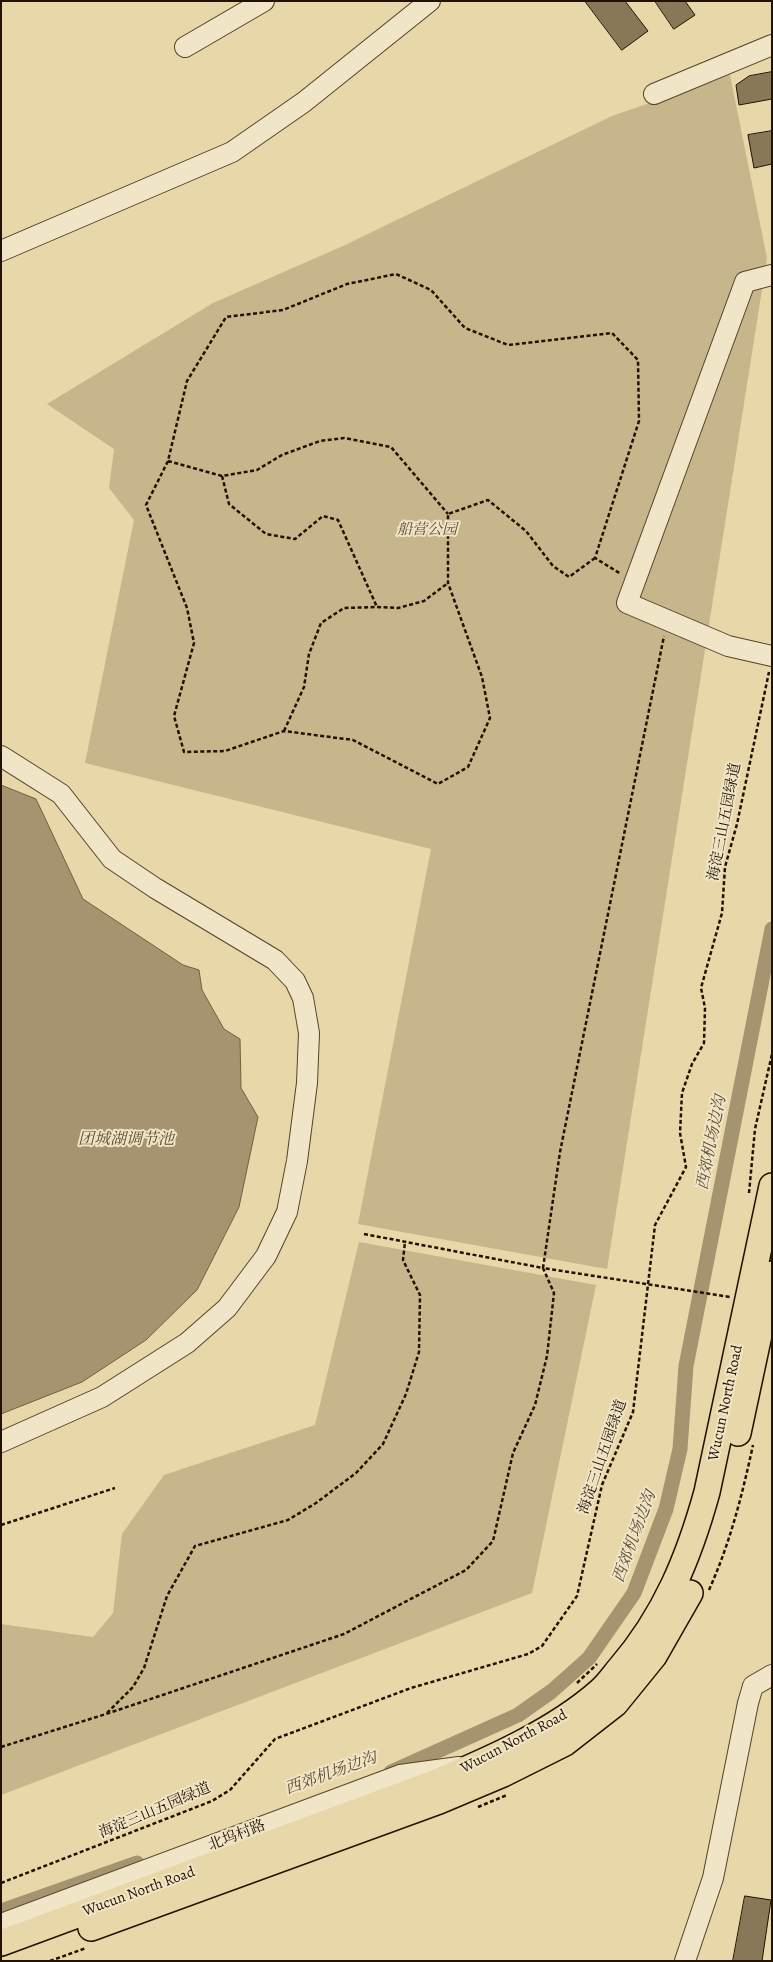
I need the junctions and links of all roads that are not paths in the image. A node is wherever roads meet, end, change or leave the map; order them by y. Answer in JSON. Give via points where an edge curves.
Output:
{"nodes":[{"id":1,"x":264,"y":1,"type":"edge"},
{"id":2,"x":430,"y":1,"type":"edge"},
{"id":3,"x":772,"y":45,"type":"edge"},
{"id":4,"x":185,"y":47,"type":"dead end"},
{"id":5,"x":654,"y":94,"type":"dead end"},
{"id":6,"x":1,"y":251,"type":"edge"},
{"id":7,"x":772,"y":275,"type":"edge"},
{"id":8,"x":771,"y":661,"type":"edge"},
{"id":9,"x":1,"y":756,"type":"edge"},
{"id":10,"x":760,"y":1190,"type":"edge"},
{"id":11,"x":772,"y":1274,"type":"edge"},
{"id":12,"x":1,"y":1442,"type":"edge"},
{"id":13,"x":772,"y":1675,"type":"edge"},
{"id":14,"x":478,"y":1764,"type":"junction"},
{"id":15,"x":1,"y":1924,"type":"edge"},
{"id":16,"x":1,"y":1943,"type":"edge"},
{"id":17,"x":1,"y":1961,"type":"edge"},
{"id":18,"x":685,"y":1961,"type":"edge"}],
"edges":[{"from":1,"to":4,"type":"street"},
{"from":2,"to":6,"type":"street","via":[[304,102],[232,152]]},
{"from":3,"to":5,"type":"street"},
{"from":7,"to":8,"type":"street","via":[[745,282],[627,603]]},
{"from":9,"to":12,"type":"street","via":[[62,794],[112,859],[275,960],[295,981],[303,998],[309,1033],[307,1082],[287,1212],[266,1256],[227,1308],[187,1343],[102,1397]]},
{"from":10,"to":14,"type":"main road","name":"Wucun North Road","via":[[707,1492],[693,1542],[670,1594],[638,1647],[601,1691],[555,1724]]},
{"from":11,"to":17,"type":"main road","name":"Wucun North Road","via":[[724,1496],[710,1545],[686,1601],[654,1656],[615,1704],[565,1743],[458,1794]]},
{"from":13,"to":18,"type":"street","via":[[753,1686],[750,1694],[713,1878]]},
{"from":14,"to":15,"type":"street","name":"北坞村路","via":[[400,1774]]},
{"from":14,"to":16,"type":"main road","name":"Wucun North Road"}]}
